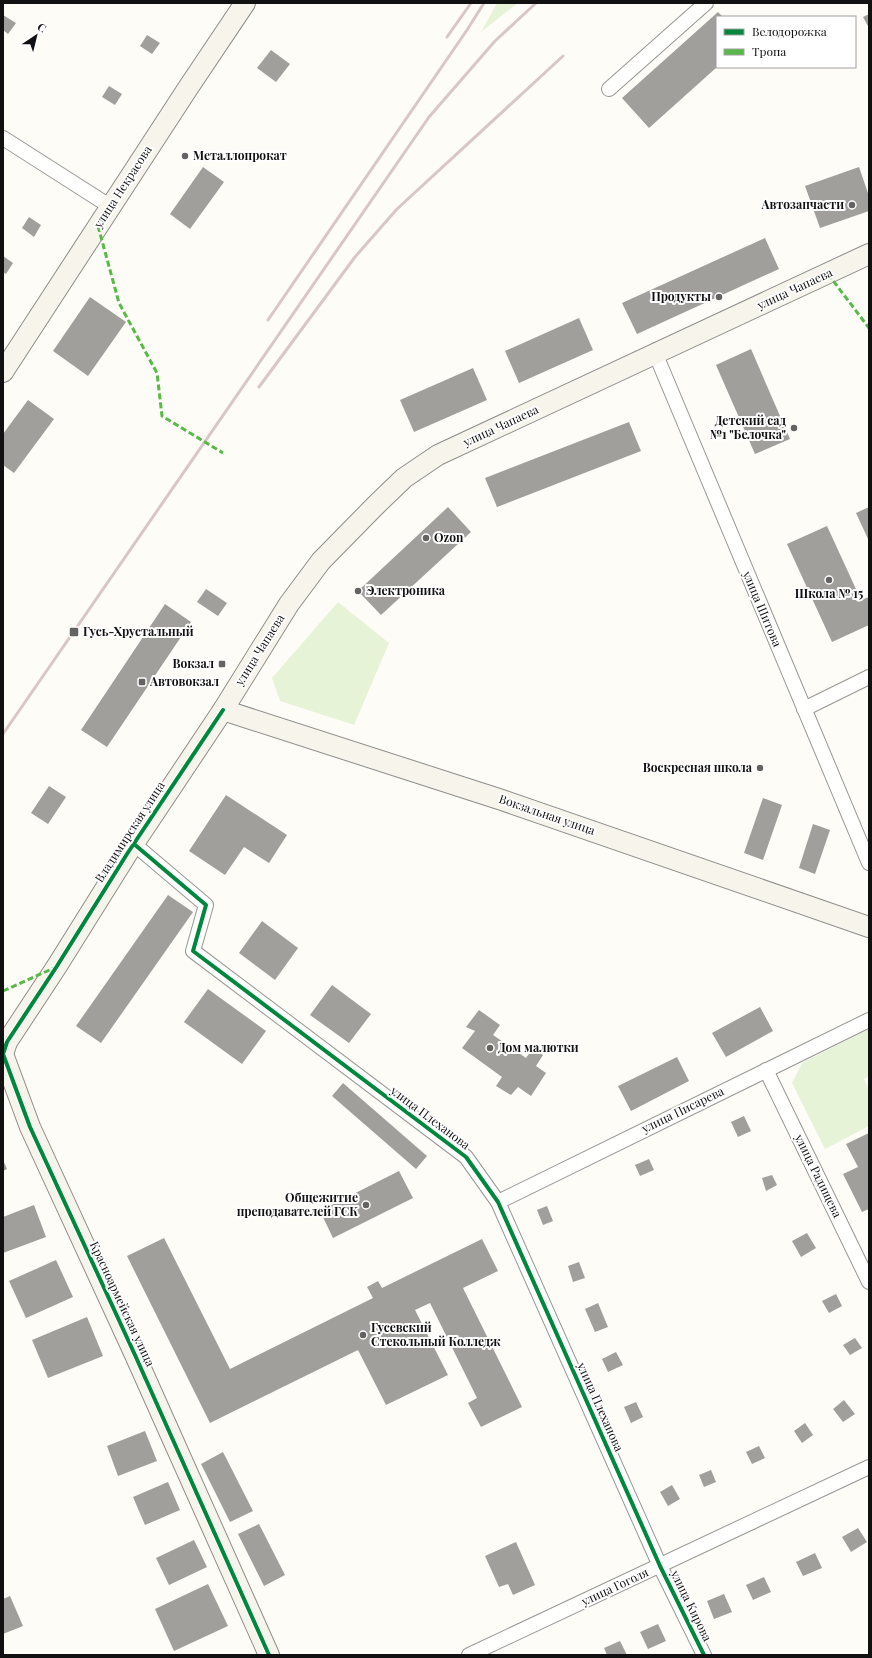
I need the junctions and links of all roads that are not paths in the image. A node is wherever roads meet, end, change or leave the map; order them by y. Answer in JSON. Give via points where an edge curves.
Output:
{"nodes":[{"id":1,"x":245,"y":3,"type":"edge"},
{"id":2,"x":706,"y":3,"type":"edge"},
{"id":3,"x":609,"y":89,"type":"dead end"},
{"id":4,"x":3,"y":138,"type":"edge"},
{"id":5,"x":111,"y":207,"type":"junction"},
{"id":6,"x":869,"y":254,"type":"edge"},
{"id":7,"x":656,"y":355,"type":"junction"},
{"id":8,"x":3,"y":372,"type":"edge"},
{"id":9,"x":869,"y":677,"type":"edge"},
{"id":10,"x":804,"y":709,"type":"junction"},
{"id":11,"x":222,"y":710,"type":"junction"},
{"id":12,"x":134,"y":844,"type":"junction"},
{"id":13,"x":869,"y":863,"type":"edge"},
{"id":14,"x":869,"y":927,"type":"edge"},
{"id":15,"x":57,"y":966,"type":"joint"},
{"id":16,"x":869,"y":1020,"type":"edge"},
{"id":17,"x":3,"y":1054,"type":"edge"},
{"id":18,"x":766,"y":1070,"type":"junction"},
{"id":19,"x":498,"y":1202,"type":"junction"},
{"id":20,"x":869,"y":1282,"type":"edge"},
{"id":21,"x":869,"y":1467,"type":"edge"},
{"id":22,"x":660,"y":1566,"type":"junction"},
{"id":23,"x":269,"y":1655,"type":"edge"},
{"id":24,"x":469,"y":1655,"type":"edge"},
{"id":25,"x":704,"y":1655,"type":"edge"}],
"edges":[{"from":1,"to":5,"type":"street","name":"улица Некрасова"},
{"from":2,"to":3,"type":"street"},
{"from":4,"to":5,"type":"street"},
{"from":5,"to":8,"type":"street","name":"улица Некрасова"},
{"from":6,"to":7,"type":"street","name":"улица Чапаева"},
{"from":7,"to":10,"type":"street","name":"улица Шитова"},
{"from":7,"to":11,"type":"street","name":"улица Чапаева","via":[[438,455],[404,478],[321,561],[290,604]]},
{"from":9,"to":10,"type":"street"},
{"from":10,"to":13,"type":"street","name":"улица Шитова"},
{"from":11,"to":12,"type":"street","name":"Владимирская улица"},
{"from":11,"to":14,"type":"street","name":"Вокзальная улица","via":[[502,800]]},
{"from":12,"to":15,"type":"street","name":"Владимирская улица"},
{"from":12,"to":19,"type":"street","name":"улица Плеханова","via":[[206,905],[193,951],[466,1157]]},
{"from":15,"to":17,"type":"street","name":"Красноармейская улица","via":[[7,1042]]},
{"from":16,"to":18,"type":"street","name":"улица Писарева"},
{"from":17,"to":23,"type":"street","name":"Красноармейская улица","via":[[30,1127]]},
{"from":18,"to":19,"type":"street","name":"улица Писарева"},
{"from":18,"to":20,"type":"street","name":"улица Радищева"},
{"from":19,"to":22,"type":"street","name":"улица Плеханова"},
{"from":21,"to":22,"type":"street","name":"улица Гоголя"},
{"from":22,"to":24,"type":"street","name":"улица Гоголя"},
{"from":22,"to":25,"type":"street","name":"улица Кирова"}]}
